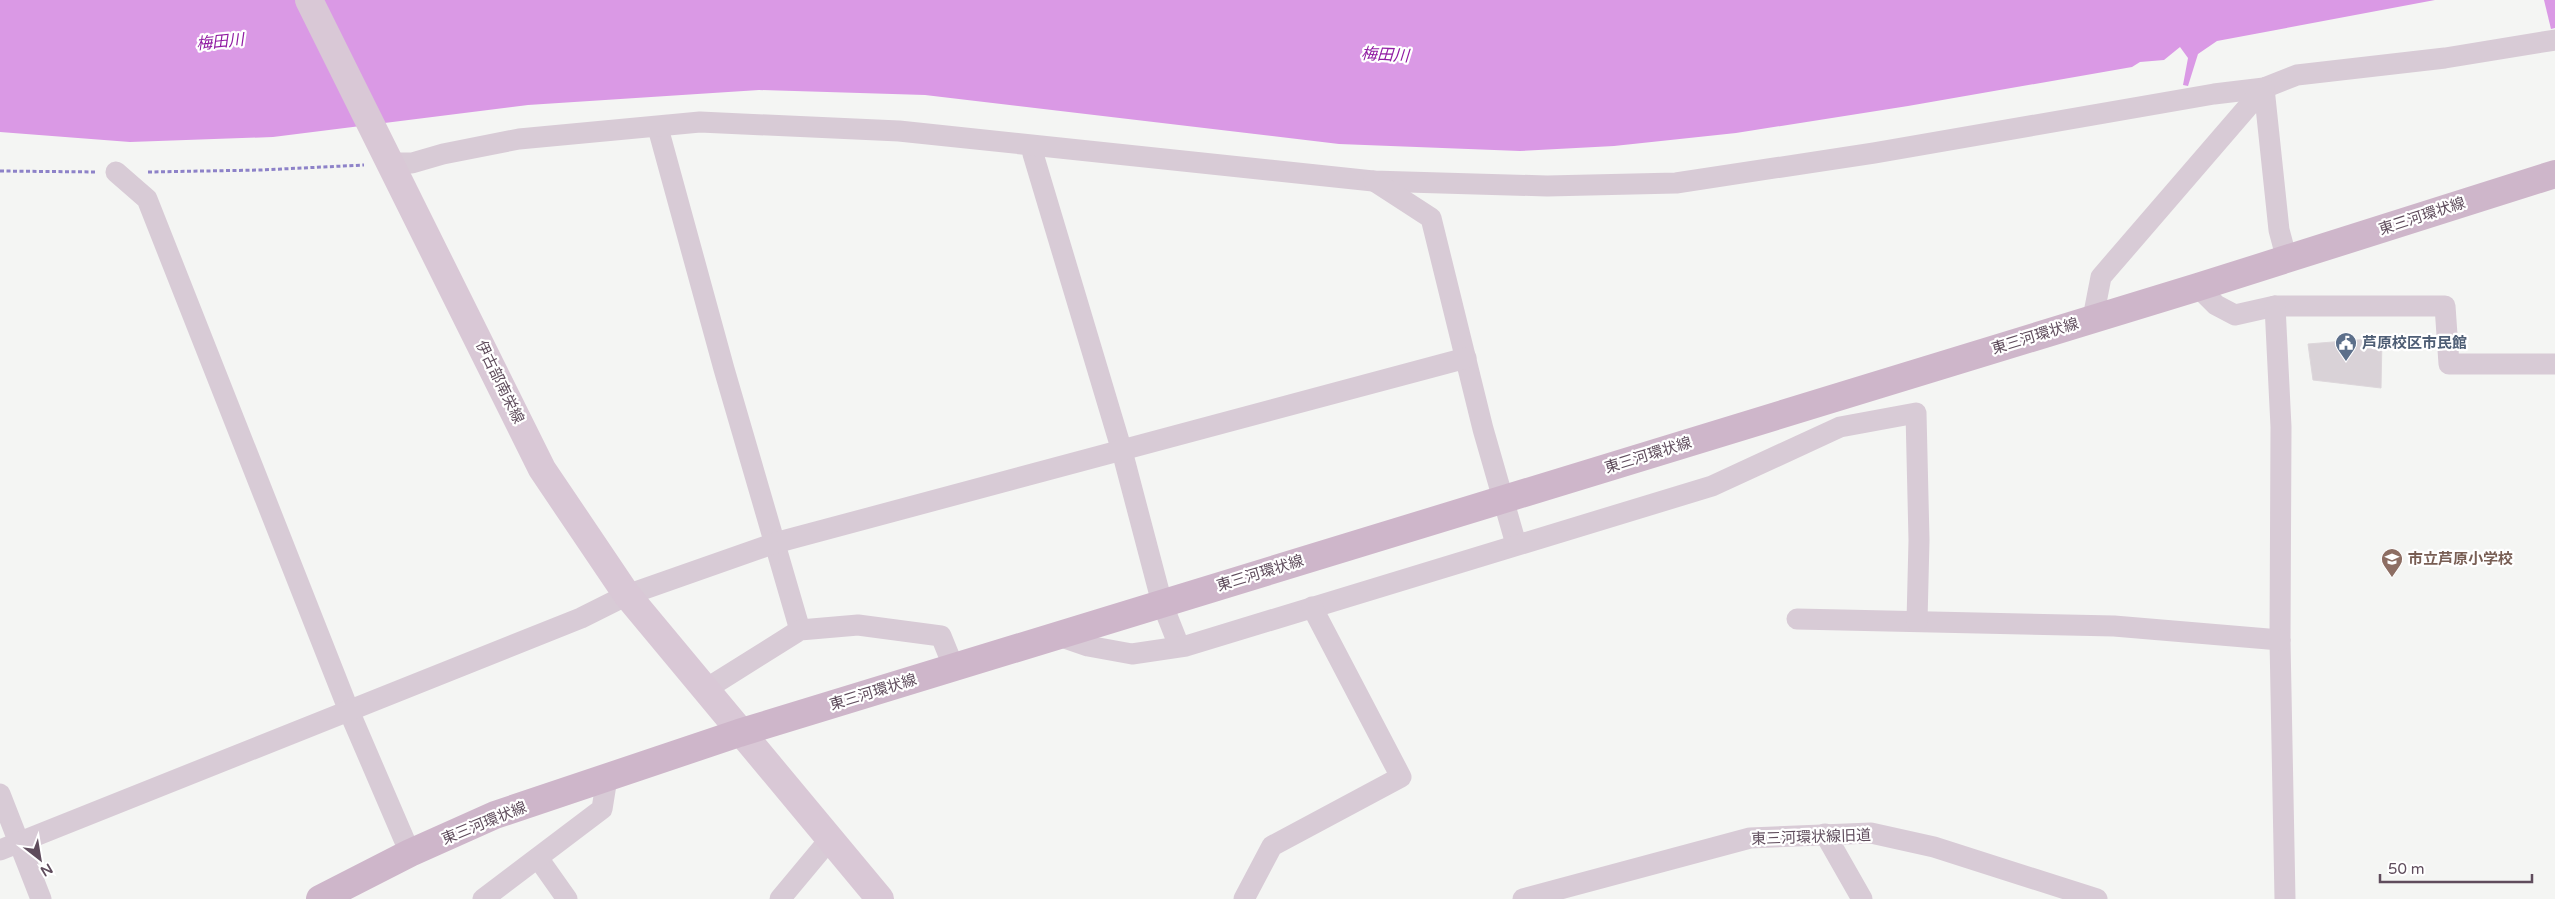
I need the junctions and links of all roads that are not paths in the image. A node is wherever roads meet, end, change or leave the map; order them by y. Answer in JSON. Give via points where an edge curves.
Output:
{"nodes":[{"id":1,"x":309,"y":0,"type":"edge"},
{"id":2,"x":2555,"y":40,"type":"edge"},
{"id":3,"x":2264,"y":88,"type":"junction"},
{"id":4,"x":658,"y":128,"type":"junction"},
{"id":5,"x":1036,"y":147,"type":"junction"},
{"id":6,"x":391,"y":163,"type":"junction"},
{"id":7,"x":116,"y":172,"type":"road end"},
{"id":8,"x":2555,"y":174,"type":"edge"},
{"id":9,"x":1374,"y":181,"type":"junction"},
{"id":10,"x":2287,"y":260,"type":"junction"},
{"id":11,"x":2198,"y":287,"type":"junction"},
{"id":12,"x":2275,"y":306,"type":"junction"},
{"id":13,"x":2093,"y":318,"type":"junction"},
{"id":14,"x":1466,"y":358,"type":"junction"},
{"id":15,"x":2555,"y":364,"type":"edge"},
{"id":16,"x":1122,"y":451,"type":"junction"},
{"id":17,"x":1505,"y":499,"type":"junction"},
{"id":18,"x":775,"y":543,"type":"junction"},
{"id":19,"x":1516,"y":544,"type":"junction"},
{"id":20,"x":627,"y":595,"type":"junction"},
{"id":21,"x":1162,"y":603,"type":"junction"},
{"id":22,"x":1312,"y":607,"type":"junction"},
{"id":23,"x":1797,"y":619,"type":"dead end"},
{"id":24,"x":1917,"y":621,"type":"junction"},
{"id":25,"x":800,"y":630,"type":"junction"},
{"id":26,"x":1059,"y":636,"type":"junction"},
{"id":27,"x":2280,"y":640,"type":"junction"},
{"id":28,"x":1179,"y":646,"type":"junction"},
{"id":29,"x":954,"y":668,"type":"junction"},
{"id":30,"x":706,"y":689,"type":"junction"},
{"id":31,"x":349,"y":710,"type":"junction"},
{"id":32,"x":739,"y":733,"type":"junction"},
{"id":33,"x":607,"y":778,"type":"junction"},
{"id":34,"x":0,"y":794,"type":"edge"},
{"id":35,"x":1826,"y":834,"type":"junction"},
{"id":36,"x":830,"y":839,"type":"junction"},
{"id":37,"x":10,"y":846,"type":"edge"},
{"id":38,"x":410,"y":853,"type":"junction"},
{"id":39,"x":538,"y":858,"type":"junction"},
{"id":40,"x":41,"y":899,"type":"edge"},
{"id":41,"x":320,"y":899,"type":"edge"},
{"id":42,"x":483,"y":899,"type":"edge"},
{"id":43,"x":567,"y":899,"type":"edge"},
{"id":44,"x":780,"y":899,"type":"edge"},
{"id":45,"x":880,"y":899,"type":"edge"},
{"id":46,"x":1244,"y":899,"type":"edge"},
{"id":47,"x":1523,"y":899,"type":"edge"},
{"id":48,"x":1862,"y":899,"type":"edge"},
{"id":49,"x":2097,"y":899,"type":"edge"},
{"id":50,"x":2285,"y":899,"type":"edge"}],
"edges":[{"from":1,"to":6,"type":"main road","name":"伊古部南栄線"},
{"from":2,"to":3,"type":"street","via":[[2445,58],[2297,75]]},
{"from":3,"to":9,"type":"street","via":[[1874,154],[1676,183],[1547,186]]},
{"from":3,"to":10,"type":"street","via":[[2279,230]]},
{"from":3,"to":13,"type":"street","via":[[2101,277]]},
{"from":4,"to":5,"type":"street","via":[[700,122],[899,131]]},
{"from":4,"to":6,"type":"street","via":[[519,139],[412,163]]},
{"from":4,"to":18,"type":"street"},
{"from":5,"to":9,"type":"street"},
{"from":5,"to":16,"type":"street","via":[[1033,154]]},
{"from":6,"to":20,"type":"main road","name":"伊古部南栄線","via":[[542,469]]},
{"from":7,"to":31,"type":"street","via":[[147,199]]},
{"from":8,"to":10,"type":"main road","name":"東三河環状線"},
{"from":9,"to":14,"type":"street","via":[[1431,218]]},
{"from":10,"to":11,"type":"main road","name":"東三河環状線"},
{"from":11,"to":12,"type":"street","via":[[2216,305],[2235,315]]},
{"from":11,"to":13,"type":"main road","name":"東三河環状線"},
{"from":12,"to":15,"type":"street","via":[[2445,306],[2449,364]]},
{"from":12,"to":27,"type":"street","via":[[2281,427]]},
{"from":13,"to":17,"type":"main road","name":"東三河環状線"},
{"from":14,"to":16,"type":"street"},
{"from":14,"to":17,"type":"street","via":[[1483,429]]},
{"from":16,"to":18,"type":"street"},
{"from":16,"to":21,"type":"street"},
{"from":17,"to":19,"type":"street"},
{"from":17,"to":21,"type":"main road","name":"東三河環状線"},
{"from":18,"to":20,"type":"street"},
{"from":18,"to":25,"type":"street"},
{"from":19,"to":22,"type":"street"},
{"from":19,"to":24,"type":"street","via":[[1712,486],[1840,427],[1916,413]]},
{"from":20,"to":30,"type":"main road","name":"伊古部南栄線"},
{"from":20,"to":31,"type":"street","via":[[581,618]]},
{"from":21,"to":26,"type":"main road","name":"東三河環状線"},
{"from":21,"to":28,"type":"street"},
{"from":22,"to":28,"type":"street"},
{"from":22,"to":46,"type":"street","via":[[1401,777],[1272,846]]},
{"from":23,"to":24,"type":"street"},
{"from":24,"to":27,"type":"street","via":[[2114,626]]},
{"from":25,"to":29,"type":"street","via":[[858,625],[941,636]]},
{"from":25,"to":30,"type":"street"},
{"from":26,"to":28,"type":"street","via":[[1088,646],[1132,654]]},
{"from":26,"to":29,"type":"main road","name":"東三河環状線"},
{"from":27,"to":50,"type":"street"},
{"from":29,"to":32,"type":"main road","name":"東三河環状線"},
{"from":30,"to":32,"type":"main road","name":"伊古部南栄線"},
{"from":31,"to":37,"type":"street"},
{"from":31,"to":38,"type":"street"},
{"from":32,"to":33,"type":"main road","name":"東三河環状線"},
{"from":32,"to":36,"type":"main road"},
{"from":33,"to":38,"type":"main road","name":"東三河環状線","via":[[496,815]]},
{"from":33,"to":39,"type":"street","via":[[602,809]]},
{"from":34,"to":37,"type":"street"},
{"from":35,"to":47,"type":"street","name":"東三河環状線旧道","via":[[1750,838]]},
{"from":35,"to":48,"type":"street"},
{"from":35,"to":49,"type":"street","name":"東三河環状線旧道","via":[[1871,833],[1934,847]]},
{"from":36,"to":44,"type":"street"},
{"from":36,"to":45,"type":"main road"},
{"from":37,"to":40,"type":"street"},
{"from":38,"to":41,"type":"main road","name":"東三河環状線"},
{"from":39,"to":42,"type":"street"},
{"from":39,"to":43,"type":"street"}]}
